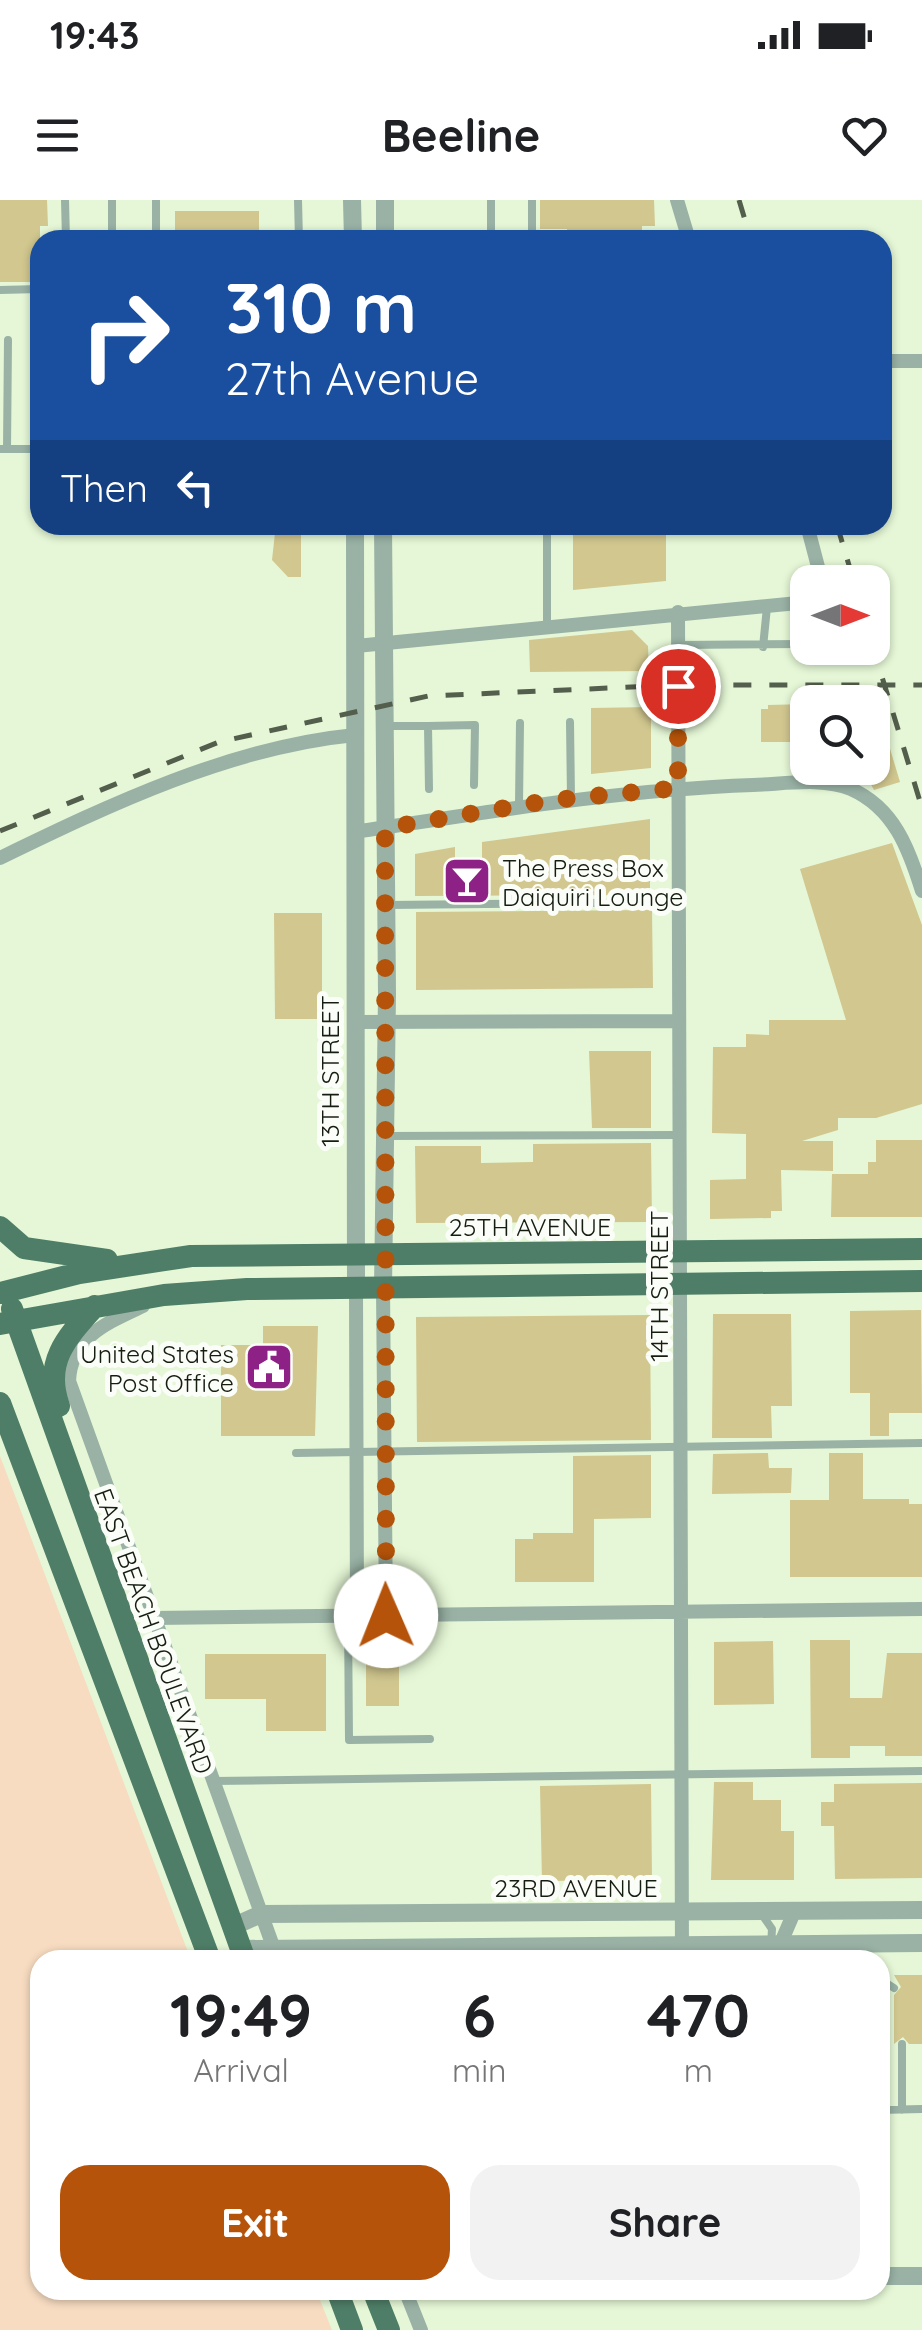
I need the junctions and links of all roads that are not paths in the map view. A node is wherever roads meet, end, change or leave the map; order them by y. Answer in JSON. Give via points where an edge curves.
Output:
{"nodes":[{"id":1,"x":65,"y":200,"type":"edge"},
{"id":2,"x":112,"y":200,"type":"edge"},
{"id":3,"x":156,"y":200,"type":"edge"},
{"id":4,"x":298,"y":200,"type":"edge"},
{"id":5,"x":352,"y":200,"type":"edge"},
{"id":6,"x":385,"y":200,"type":"edge"},
{"id":7,"x":491,"y":200,"type":"edge"},
{"id":8,"x":532,"y":200,"type":"edge"},
{"id":9,"x":677,"y":200,"type":"edge"},
{"id":10,"x":66,"y":230,"type":"edge"},
{"id":11,"x":112,"y":230,"type":"edge"},
{"id":12,"x":156,"y":230,"type":"edge"},
{"id":13,"x":299,"y":230,"type":"edge"},
{"id":14,"x":353,"y":230,"type":"edge"},
{"id":15,"x":385,"y":230,"type":"edge"},
{"id":16,"x":491,"y":230,"type":"edge"},
{"id":17,"x":532,"y":230,"type":"edge"},
{"id":18,"x":687,"y":230,"type":"edge"},
{"id":19,"x":30,"y":288,"type":"edge"},
{"id":20,"x":0,"y":290,"type":"edge"},
{"id":21,"x":8,"y":340,"type":"dead end"},
{"id":22,"x":892,"y":361,"type":"edge"},
{"id":23,"x":922,"y":361,"type":"edge"},
{"id":24,"x":3,"y":449,"type":"edge"},
{"id":25,"x":30,"y":449,"type":"edge"},
{"id":26,"x":356,"y":535,"type":"edge"},
{"id":27,"x":383,"y":535,"type":"edge"},
{"id":28,"x":547,"y":535,"type":"edge"},
{"id":29,"x":809,"y":535,"type":"edge"},
{"id":30,"x":817,"y":565,"type":"edge"},
{"id":31,"x":790,"y":603,"type":"edge"},
{"id":32,"x":768,"y":605,"type":"junction"},
{"id":33,"x":678,"y":612,"type":"junction"},
{"id":34,"x":547,"y":624,"type":"junction"},
{"id":35,"x":383,"y":645,"type":"junction"},
{"id":36,"x":678,"y":645,"type":"junction"},
{"id":37,"x":790,"y":645,"type":"edge"},
{"id":38,"x":356,"y":646,"type":"junction"},
{"id":39,"x":763,"y":647,"type":"junction"},
{"id":40,"x":520,"y":722,"type":"dead end"},
{"id":41,"x":570,"y":722,"type":"dead end"},
{"id":42,"x":383,"y":726,"type":"junction"},
{"id":43,"x":428,"y":726,"type":"junction"},
{"id":44,"x":355,"y":735,"type":"junction"},
{"id":45,"x":474,"y":785,"type":"dead end"},
{"id":46,"x":678,"y":788,"type":"junction"},
{"id":47,"x":429,"y":789,"type":"dead end"},
{"id":48,"x":570,"y":798,"type":"junction"},
{"id":49,"x":520,"y":804,"type":"junction"},
{"id":50,"x":385,"y":828,"type":"junction"},
{"id":51,"x":354,"y":832,"type":"junction"},
{"id":52,"x":0,"y":858,"type":"edge"},
{"id":53,"x":922,"y":891,"type":"edge"},
{"id":54,"x":679,"y":902,"type":"junction"},
{"id":55,"x":387,"y":904,"type":"junction"},
{"id":56,"x":679,"y":1021,"type":"junction"},
{"id":57,"x":354,"y":1022,"type":"junction"},
{"id":58,"x":388,"y":1023,"type":"junction"},
{"id":59,"x":387,"y":1136,"type":"junction"},
{"id":60,"x":680,"y":1136,"type":"junction"},
{"id":61,"x":0,"y":1228,"type":"edge"},
{"id":62,"x":922,"y":1249,"type":"edge"},
{"id":63,"x":680,"y":1252,"type":"junction"},
{"id":64,"x":356,"y":1254,"type":"junction"},
{"id":65,"x":384,"y":1254,"type":"junction"},
{"id":66,"x":140,"y":1263,"type":"junction"},
{"id":67,"x":922,"y":1281,"type":"edge"},
{"id":68,"x":680,"y":1286,"type":"junction"},
{"id":69,"x":2,"y":1287,"type":"edge"},
{"id":70,"x":356,"y":1288,"type":"junction"},
{"id":71,"x":384,"y":1288,"type":"junction"},
{"id":72,"x":164,"y":1295,"type":"junction"},
{"id":73,"x":95,"y":1306,"type":"junction"},
{"id":74,"x":8,"y":1322,"type":"edge"},
{"id":75,"x":0,"y":1403,"type":"edge"},
{"id":76,"x":0,"y":1428,"type":"edge"},
{"id":77,"x":922,"y":1443,"type":"edge"},
{"id":78,"x":680,"y":1446,"type":"junction"},
{"id":79,"x":18,"y":1450,"type":"junction"},
{"id":80,"x":385,"y":1451,"type":"junction"},
{"id":81,"x":356,"y":1452,"type":"junction"},
{"id":82,"x":296,"y":1453,"type":"dead end"},
{"id":83,"x":922,"y":1609,"type":"edge"},
{"id":84,"x":681,"y":1613,"type":"junction"},
{"id":85,"x":352,"y":1616,"type":"junction"},
{"id":86,"x":386,"y":1616,"type":"junction"},
{"id":87,"x":154,"y":1618,"type":"junction"},
{"id":88,"x":430,"y":1739,"type":"dead end"},
{"id":89,"x":172,"y":1760,"type":"junction"},
{"id":90,"x":922,"y":1771,"type":"edge"},
{"id":91,"x":682,"y":1773,"type":"junction"},
{"id":92,"x":213,"y":1781,"type":"junction"},
{"id":93,"x":760,"y":1910,"type":"junction"},
{"id":94,"x":795,"y":1910,"type":"junction"},
{"id":95,"x":922,"y":1910,"type":"edge"},
{"id":96,"x":682,"y":1911,"type":"junction"},
{"id":97,"x":261,"y":1914,"type":"junction"},
{"id":98,"x":922,"y":1944,"type":"edge"},
{"id":99,"x":239,"y":1945,"type":"edge"},
{"id":100,"x":776,"y":1945,"type":"junction"},
{"id":101,"x":206,"y":1950,"type":"edge"},
{"id":102,"x":274,"y":1950,"type":"edge"},
{"id":103,"x":682,"y":1950,"type":"edge"},
{"id":104,"x":717,"y":1950,"type":"edge"},
{"id":105,"x":890,"y":1985,"type":"edge"},
{"id":106,"x":894,"y":1988,"type":"dead end"},
{"id":107,"x":902,"y":2044,"type":"dead end"},
{"id":108,"x":890,"y":2110,"type":"edge"},
{"id":109,"x":902,"y":2110,"type":"junction"},
{"id":110,"x":922,"y":2110,"type":"edge"},
{"id":111,"x":890,"y":2276,"type":"edge"},
{"id":112,"x":922,"y":2276,"type":"edge"},
{"id":113,"x":340,"y":2300,"type":"edge"},
{"id":114,"x":377,"y":2300,"type":"edge"},
{"id":115,"x":410,"y":2300,"type":"edge"},
{"id":116,"x":352,"y":2330,"type":"edge"},
{"id":117,"x":388,"y":2330,"type":"edge"},
{"id":118,"x":421,"y":2330,"type":"edge"}],
"edges":[{"from":1,"to":10,"type":"lane"},
{"from":2,"to":11,"type":"lane"},
{"from":3,"to":12,"type":"lane"},
{"from":4,"to":13,"type":"lane"},
{"from":5,"to":14,"type":"street"},
{"from":6,"to":15,"type":"street"},
{"from":7,"to":16,"type":"lane"},
{"from":8,"to":17,"type":"lane"},
{"from":9,"to":18,"type":"street"},
{"from":19,"to":20,"type":"lane"},
{"from":21,"to":24,"type":"lane"},
{"from":22,"to":23,"type":"street"},
{"from":24,"to":25,"type":"lane"},
{"from":26,"to":38,"type":"street","name":"13TH STREET"},
{"from":27,"to":35,"type":"street"},
{"from":28,"to":34,"type":"lane"},
{"from":29,"to":30,"type":"street"},
{"from":31,"to":32,"type":"street"},
{"from":32,"to":33,"type":"street"},
{"from":32,"to":39,"type":"lane"},
{"from":33,"to":34,"type":"street"},
{"from":33,"to":36,"type":"street","name":"14TH STREET"},
{"from":34,"to":35,"type":"street"},
{"from":35,"to":38,"type":"street"},
{"from":35,"to":42,"type":"street"},
{"from":36,"to":39,"type":"lane"},
{"from":36,"to":46,"type":"street","name":"14TH STREET"},
{"from":37,"to":39,"type":"lane"},
{"from":38,"to":44,"type":"street","name":"13TH STREET"},
{"from":40,"to":49,"type":"lane"},
{"from":41,"to":48,"type":"lane"},
{"from":42,"to":43,"type":"lane"},
{"from":42,"to":50,"type":"street"},
{"from":43,"to":45,"type":"lane","via":[[474,725]]},
{"from":43,"to":47,"type":"lane"},
{"from":44,"to":51,"type":"street","name":"13TH STREET"},
{"from":44,"to":52,"type":"street","via":[[304,740],[225,763]]},
{"from":46,"to":48,"type":"street"},
{"from":46,"to":53,"type":"street","via":[[838,784],[892,820]]},
{"from":46,"to":54,"type":"street","name":"14TH STREET"},
{"from":48,"to":49,"type":"street"},
{"from":49,"to":50,"type":"street"},
{"from":50,"to":51,"type":"street"},
{"from":50,"to":55,"type":"street"},
{"from":51,"to":57,"type":"street","name":"13TH STREET"},
{"from":54,"to":55,"type":"lane"},
{"from":54,"to":56,"type":"street","name":"14TH STREET"},
{"from":55,"to":58,"type":"street"},
{"from":56,"to":58,"type":"street"},
{"from":56,"to":60,"type":"street","name":"14TH STREET"},
{"from":57,"to":58,"type":"street"},
{"from":57,"to":64,"type":"street","name":"13TH STREET"},
{"from":58,"to":59,"type":"street"},
{"from":59,"to":60,"type":"lane"},
{"from":59,"to":65,"type":"street"},
{"from":60,"to":63,"type":"street","name":"14TH STREET"},
{"from":61,"to":66,"type":"main road","via":[[24,1248]]},
{"from":62,"to":63,"type":"main road","name":"25TH AVENUE"},
{"from":63,"to":65,"type":"main road","name":"25TH AVENUE"},
{"from":63,"to":68,"type":"street","name":"14TH STREET"},
{"from":64,"to":65,"type":"main road","name":"25TH AVENUE"},
{"from":64,"to":66,"type":"main road","name":"25TH AVENUE"},
{"from":64,"to":70,"type":"street","name":"13TH STREET"},
{"from":65,"to":71,"type":"street"},
{"from":66,"to":69,"type":"main road"},
{"from":67,"to":68,"type":"main road"},
{"from":68,"to":71,"type":"main road"},
{"from":68,"to":78,"type":"street","name":"14TH STREET"},
{"from":69,"to":74,"type":"main road","name":"EAST BEACH BOULEVARD"},
{"from":70,"to":71,"type":"main road"},
{"from":70,"to":72,"type":"main road"},
{"from":70,"to":81,"type":"street","name":"13TH STREET"},
{"from":71,"to":80,"type":"street"},
{"from":72,"to":73,"type":"main road"},
{"from":72,"to":87,"type":"street","via":[[89,1334],[70,1364],[76,1403]]},
{"from":73,"to":74,"type":"main road"},
{"from":73,"to":89,"type":"main road","via":[[60,1348],[51,1377],[168,1717]]},
{"from":74,"to":89,"type":"main road","name":"EAST BEACH BOULEVARD"},
{"from":75,"to":79,"type":"main road"},
{"from":76,"to":79,"type":"main road"},
{"from":77,"to":78,"type":"lane"},
{"from":78,"to":80,"type":"lane"},
{"from":78,"to":84,"type":"street","name":"14TH STREET"},
{"from":79,"to":101,"type":"main road"},
{"from":80,"to":81,"type":"lane"},
{"from":80,"to":86,"type":"street"},
{"from":81,"to":82,"type":"lane"},
{"from":81,"to":85,"type":"street","name":"13TH STREET"},
{"from":83,"to":84,"type":"street"},
{"from":84,"to":86,"type":"street"},
{"from":84,"to":91,"type":"street","name":"14TH STREET"},
{"from":85,"to":86,"type":"street"},
{"from":85,"to":87,"type":"street"},
{"from":85,"to":88,"type":"lane","via":[[349,1740]]},
{"from":87,"to":92,"type":"street"},
{"from":89,"to":99,"type":"main road","name":"EAST BEACH BOULEVARD"},
{"from":90,"to":91,"type":"lane"},
{"from":91,"to":92,"type":"lane"},
{"from":91,"to":96,"type":"street","name":"14TH STREET"},
{"from":92,"to":97,"type":"street"},
{"from":93,"to":94,"type":"street","name":"23RD AVENUE"},
{"from":93,"to":96,"type":"street","name":"23RD AVENUE"},
{"from":93,"to":100,"type":"lane"},
{"from":94,"to":95,"type":"street","name":"23RD AVENUE"},
{"from":94,"to":100,"type":"street"},
{"from":96,"to":97,"type":"street","name":"23RD AVENUE"},
{"from":96,"to":103,"type":"street","name":"14TH STREET"},
{"from":97,"to":99,"type":"street","name":"23RD AVENUE"},
{"from":97,"to":102,"type":"street"},
{"from":98,"to":100,"type":"street"},
{"from":100,"to":104,"type":"street"},
{"from":105,"to":106,"type":"lane"},
{"from":107,"to":109,"type":"lane"},
{"from":108,"to":109,"type":"lane"},
{"from":109,"to":110,"type":"lane"},
{"from":111,"to":112,"type":"street"},
{"from":113,"to":116,"type":"main road"},
{"from":114,"to":117,"type":"main road"},
{"from":115,"to":118,"type":"street"}]}
